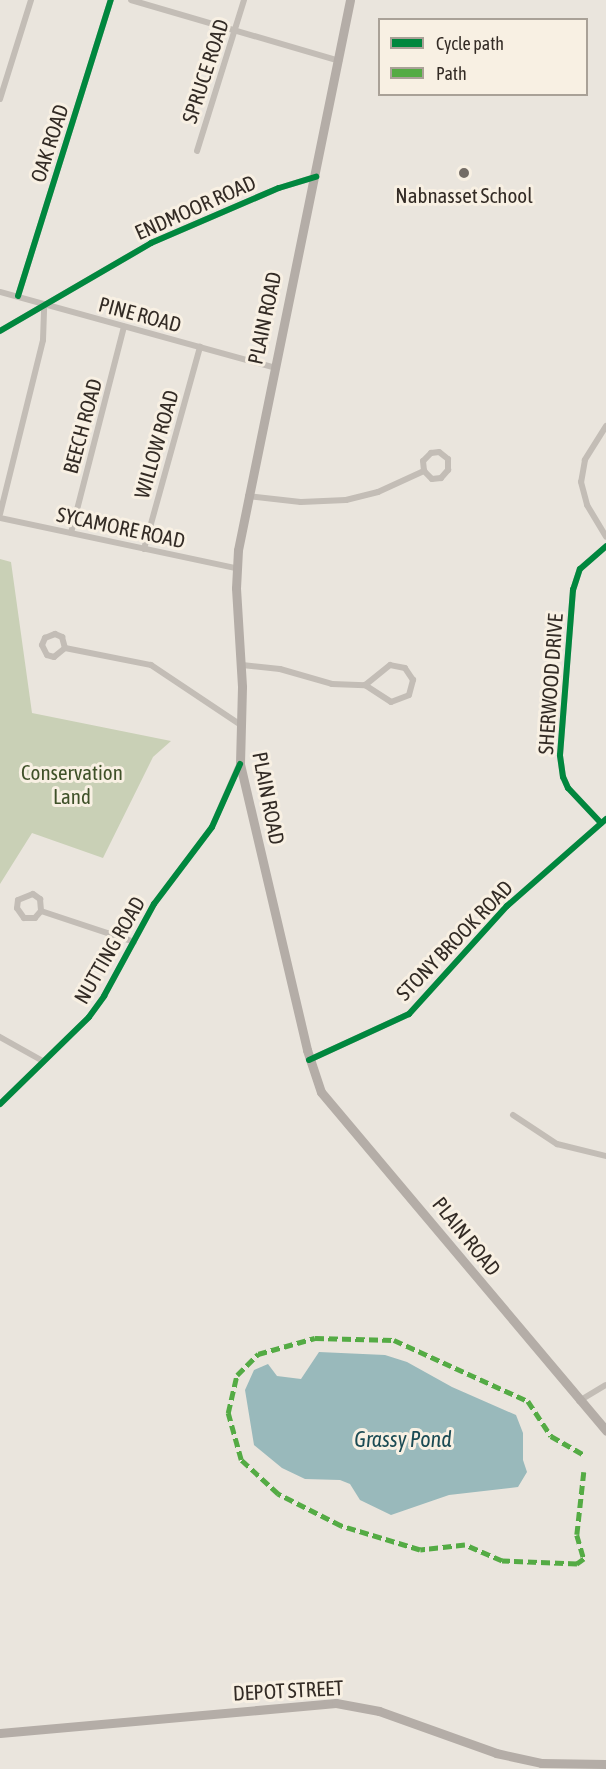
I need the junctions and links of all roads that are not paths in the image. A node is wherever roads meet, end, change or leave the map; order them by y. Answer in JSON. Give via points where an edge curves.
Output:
{"nodes":[{"id":1,"x":31,"y":0,"type":"edge"},
{"id":2,"x":111,"y":0,"type":"edge"},
{"id":3,"x":131,"y":0,"type":"edge"},
{"id":4,"x":244,"y":0,"type":"edge"},
{"id":5,"x":350,"y":0,"type":"edge"},
{"id":6,"x":234,"y":32,"type":"junction"},
{"id":7,"x":339,"y":62,"type":"junction"},
{"id":8,"x":0,"y":99,"type":"edge"},
{"id":9,"x":197,"y":151,"type":"dead end"},
{"id":10,"x":316,"y":177,"type":"junction"},
{"id":11,"x":0,"y":292,"type":"edge"},
{"id":12,"x":18,"y":296,"type":"junction"},
{"id":13,"x":44,"y":303,"type":"junction"},
{"id":14,"x":124,"y":327,"type":"junction"},
{"id":15,"x":0,"y":331,"type":"edge"},
{"id":16,"x":200,"y":347,"type":"junction"},
{"id":17,"x":272,"y":367,"type":"junction"},
{"id":18,"x":606,"y":426,"type":"edge"},
{"id":19,"x":424,"y":471,"type":"junction"},
{"id":20,"x":247,"y":496,"type":"junction"},
{"id":21,"x":0,"y":516,"type":"edge"},
{"id":22,"x":71,"y":533,"type":"junction"},
{"id":23,"x":606,"y":537,"type":"edge"},
{"id":24,"x":606,"y":546,"type":"edge"},
{"id":25,"x":144,"y":549,"type":"junction"},
{"id":26,"x":236,"y":568,"type":"junction"},
{"id":27,"x":65,"y":648,"type":"dead end"},
{"id":28,"x":242,"y":665,"type":"junction"},
{"id":29,"x":365,"y":685,"type":"junction"},
{"id":30,"x":241,"y":725,"type":"junction"},
{"id":31,"x":240,"y":764,"type":"junction"},
{"id":32,"x":245,"y":787,"type":"junction"},
{"id":33,"x":229,"y":789,"type":"junction"},
{"id":34,"x":603,"y":821,"type":"edge"},
{"id":35,"x":41,"y":912,"type":"junction"},
{"id":36,"x":135,"y":942,"type":"junction"},
{"id":37,"x":0,"y":1037,"type":"edge"},
{"id":38,"x":41,"y":1060,"type":"junction"},
{"id":39,"x":309,"y":1060,"type":"junction"},
{"id":40,"x":0,"y":1104,"type":"edge"},
{"id":41,"x":513,"y":1115,"type":"dead end"},
{"id":42,"x":606,"y":1156,"type":"edge"},
{"id":43,"x":606,"y":1385,"type":"edge"},
{"id":44,"x":579,"y":1401,"type":"junction"},
{"id":45,"x":606,"y":1431,"type":"edge"},
{"id":46,"x":0,"y":1733,"type":"edge"},
{"id":47,"x":606,"y":1764,"type":"edge"}],
"edges":[{"from":1,"to":8,"type":"street"},
{"from":2,"to":12,"type":"street","name":"OAK ROAD"},
{"from":3,"to":6,"type":"street"},
{"from":4,"to":6,"type":"street","name":"SPRUCE ROAD"},
{"from":5,"to":7,"type":"main road","name":"PLAIN ROAD"},
{"from":6,"to":7,"type":"street"},
{"from":6,"to":9,"type":"street","name":"SPRUCE ROAD"},
{"from":7,"to":10,"type":"main road","name":"PLAIN ROAD"},
{"from":10,"to":13,"type":"street","name":"ENDMOOR ROAD","via":[[279,188],[151,243]]},
{"from":10,"to":17,"type":"main road","name":"PLAIN ROAD"},
{"from":11,"to":12,"type":"street","name":"PINE ROAD"},
{"from":12,"to":13,"type":"street","name":"PINE ROAD"},
{"from":13,"to":14,"type":"street","name":"PINE ROAD"},
{"from":13,"to":15,"type":"street","name":"ENDMOOR ROAD"},
{"from":13,"to":21,"type":"street","via":[[43,340]]},
{"from":14,"to":16,"type":"street","name":"PINE ROAD"},
{"from":14,"to":22,"type":"street","name":"BEECH ROAD"},
{"from":16,"to":17,"type":"street","name":"PINE ROAD"},
{"from":16,"to":25,"type":"street","name":"WILLOW ROAD"},
{"from":17,"to":20,"type":"main road","name":"PLAIN ROAD"},
{"from":18,"to":23,"type":"street","via":[[585,460],[581,482],[587,505]]},
{"from":19,"to":19,"type":"street","via":[[423,460],[431,453],[440,452],[448,459],[448,470],[441,478],[432,478]]},
{"from":19,"to":20,"type":"street","via":[[378,492],[335,502]]},
{"from":20,"to":26,"type":"main road","name":"PLAIN ROAD"},
{"from":21,"to":22,"type":"street","name":"SYCAMORE ROAD"},
{"from":22,"to":25,"type":"street","name":"SYCAMORE ROAD"},
{"from":24,"to":34,"type":"street","name":"SHERWOOD DRIVE","via":[[580,568],[573,590],[560,755],[562,777],[568,788]]},
{"from":25,"to":26,"type":"street","name":"SYCAMORE ROAD"},
{"from":26,"to":28,"type":"main road","name":"PLAIN ROAD"},
{"from":27,"to":30,"type":"street","via":[[151,665]]},
{"from":28,"to":29,"type":"street","via":[[280,669],[332,684]]},
{"from":28,"to":30,"type":"main road","name":"PLAIN ROAD"},
{"from":29,"to":29,"type":"street","via":[[390,665],[405,668],[413,680],[409,695],[396,702],[386,700]]},
{"from":30,"to":31,"type":"main road","name":"PLAIN ROAD"},
{"from":31,"to":32,"type":"main road","name":"PLAIN ROAD"},
{"from":31,"to":33,"type":"street","name":"NUTTING ROAD"},
{"from":32,"to":33,"type":"street"},
{"from":32,"to":39,"type":"main road","name":"PLAIN ROAD"},
{"from":33,"to":36,"type":"street","name":"NUTTING ROAD","via":[[212,827],[154,904]]},
{"from":34,"to":39,"type":"street","name":"STONY BROOK ROAD","via":[[507,906],[409,1014]]},
{"from":35,"to":35,"type":"street","via":[[40,899],[33,894],[18,900],[18,912],[24,918],[35,918]]},
{"from":35,"to":36,"type":"street"},
{"from":36,"to":38,"type":"street","name":"NUTTING ROAD","via":[[89,1017]]},
{"from":37,"to":38,"type":"street"},
{"from":38,"to":40,"type":"street","name":"NUTTING ROAD"},
{"from":39,"to":44,"type":"main road","name":"PLAIN ROAD","via":[[321,1092],[335,1112],[402,1186]]},
{"from":41,"to":42,"type":"street","via":[[556,1144]]},
{"from":43,"to":44,"type":"street"},
{"from":44,"to":45,"type":"main road","name":"PLAIN ROAD"},
{"from":46,"to":47,"type":"main road","name":"DEPOT STREET","via":[[336,1703],[379,1711],[518,1758],[541,1763]]}]}
